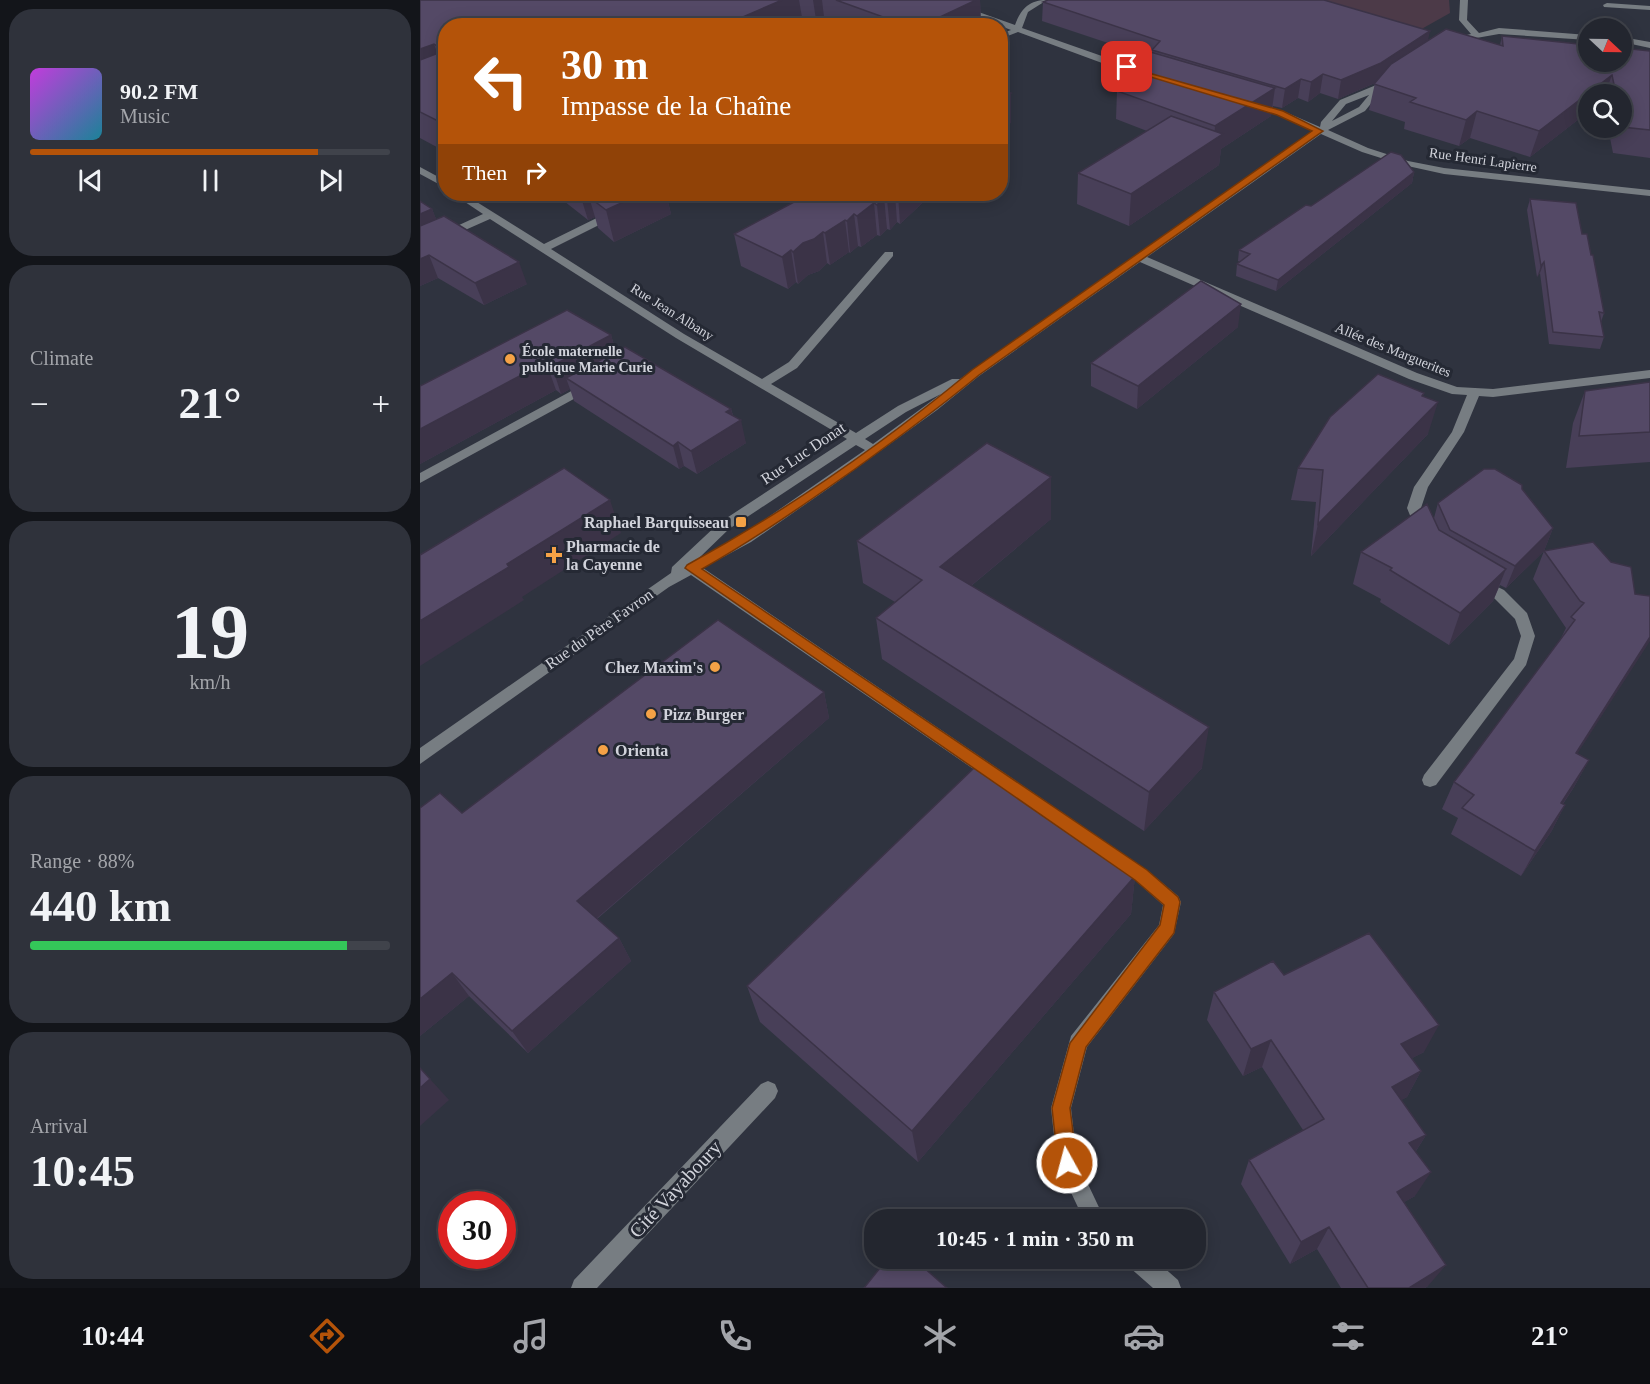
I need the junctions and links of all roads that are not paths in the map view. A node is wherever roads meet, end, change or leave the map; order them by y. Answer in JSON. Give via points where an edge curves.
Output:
{"nodes":[{"id":1,"x":937,"y":0,"type":"edge"},
{"id":2,"x":1043,"y":0,"type":"edge"},
{"id":3,"x":1464,"y":0,"type":"edge"},
{"id":4,"x":1607,"y":5,"type":"dead end"},
{"id":5,"x":1650,"y":8,"type":"edge"},
{"id":6,"x":985,"y":18,"type":"edge"},
{"id":7,"x":1008,"y":27,"type":"edge"},
{"id":8,"x":1017,"y":30,"type":"junction"},
{"id":9,"x":1008,"y":34,"type":"edge"},
{"id":10,"x":1476,"y":35,"type":"junction"},
{"id":11,"x":1578,"y":37,"type":"edge"},
{"id":12,"x":1632,"y":42,"type":"edge"},
{"id":13,"x":1578,"y":47,"type":"edge"},
{"id":14,"x":1650,"y":47,"type":"edge"},
{"id":15,"x":1440,"y":48,"type":"edge"},
{"id":16,"x":1632,"y":50,"type":"edge"},
{"id":17,"x":1160,"y":77,"type":"edge"},
{"id":18,"x":1391,"y":80,"type":"edge"},
{"id":19,"x":1381,"y":86,"type":"junction"},
{"id":20,"x":1247,"y":103,"type":"edge"},
{"id":21,"x":1319,"y":131,"type":"junction"},
{"id":22,"x":420,"y":170,"type":"edge"},
{"id":23,"x":435,"y":179,"type":"junction"},
{"id":24,"x":420,"y":181,"type":"edge"},
{"id":25,"x":438,"y":181,"type":"edge"},
{"id":26,"x":1650,"y":193,"type":"edge"},
{"id":27,"x":470,"y":201,"type":"edge"},
{"id":28,"x":625,"y":208,"type":"edge"},
{"id":29,"x":492,"y":214,"type":"junction"},
{"id":30,"x":420,"y":247,"type":"edge"},
{"id":31,"x":545,"y":248,"type":"junction"},
{"id":32,"x":889,"y":254,"type":"dead end"},
{"id":33,"x":1141,"y":258,"type":"junction"},
{"id":34,"x":975,"y":372,"type":"junction"},
{"id":35,"x":1650,"y":374,"type":"edge"},
{"id":36,"x":598,"y":380,"type":"edge"},
{"id":37,"x":763,"y":384,"type":"junction"},
{"id":38,"x":1474,"y":392,"type":"junction"},
{"id":39,"x":855,"y":438,"type":"junction"},
{"id":40,"x":873,"y":449,"type":"junction"},
{"id":41,"x":420,"y":478,"type":"edge"},
{"id":42,"x":1430,"y":547,"type":"edge"},
{"id":43,"x":692,"y":568,"type":"junction"},
{"id":44,"x":1462,"y":573,"type":"edge"},
{"id":45,"x":664,"y":583,"type":"junction"},
{"id":46,"x":420,"y":757,"type":"edge"},
{"id":47,"x":1430,"y":780,"type":"dead end"},
{"id":48,"x":768,"y":1091,"type":"dead end"},
{"id":49,"x":1090,"y":1209,"type":"edge"},
{"id":50,"x":1148,"y":1269,"type":"edge"},
{"id":51,"x":582,"y":1288,"type":"edge"},
{"id":52,"x":1170,"y":1288,"type":"edge"}],
"edges":[{"from":1,"to":6,"type":"street"},
{"from":2,"to":8,"type":"street","via":[[1024,11]]},
{"from":3,"to":10,"type":"street","via":[[1463,20]]},
{"from":4,"to":5,"type":"street"},
{"from":7,"to":8,"type":"street"},
{"from":8,"to":9,"type":"street"},
{"from":8,"to":17,"type":"street"},
{"from":10,"to":11,"type":"street","via":[[1499,32]]},
{"from":10,"to":13,"type":"street","via":[[1500,41]]},
{"from":10,"to":15,"type":"street","via":[[1450,41]]},
{"from":12,"to":14,"type":"street"},
{"from":14,"to":16,"type":"street"},
{"from":18,"to":19,"type":"street","name":"Rue Luc Donat"},
{"from":19,"to":21,"type":"street","name":"Rue Luc Donat","via":[[1362,110]]},
{"from":19,"to":21,"type":"street","name":"Rue Luc Donat","via":[[1343,102]]},
{"from":20,"to":21,"type":"street","name":"Rue Henri Lapierre"},
{"from":21,"to":26,"type":"street","name":"Rue Henri Lapierre","via":[[1386,156],[1444,171]]},
{"from":21,"to":33,"type":"street","name":"Rue Luc Donat"},
{"from":22,"to":23,"type":"street"},
{"from":23,"to":24,"type":"street"},
{"from":23,"to":25,"type":"street"},
{"from":27,"to":29,"type":"street","name":"Rue Jean Albany"},
{"from":28,"to":31,"type":"street"},
{"from":29,"to":30,"type":"street"},
{"from":29,"to":31,"type":"street","name":"Rue Jean Albany"},
{"from":31,"to":37,"type":"street","name":"Rue Jean Albany","via":[[680,336]]},
{"from":32,"to":37,"type":"street","via":[[793,365]]},
{"from":33,"to":34,"type":"street","name":"Rue Luc Donat"},
{"from":33,"to":38,"type":"street","name":"Allée des Marguerites","via":[[1413,376],[1456,391]]},
{"from":34,"to":39,"type":"street","name":"Rue Luc Donat"},
{"from":34,"to":40,"type":"street","name":"Rue Luc Donat"},
{"from":35,"to":38,"type":"street","name":"Allée des Marguerites"},
{"from":36,"to":41,"type":"street"},
{"from":37,"to":39,"type":"street","name":"Rue Jean Albany"},
{"from":38,"to":42,"type":"street","via":[[1458,432],[1421,487],[1414,508]]},
{"from":39,"to":40,"type":"street","name":"Rue Jean Albany"},
{"from":39,"to":45,"type":"street","name":"Rue Luc Donat","via":[[724,526]]},
{"from":40,"to":43,"type":"street","name":"Rue du Père Favron","via":[[746,539]]},
{"from":43,"to":45,"type":"street","name":"Rue du Père Favron"},
{"from":43,"to":49,"type":"street","via":[[1141,875],[1172,902],[1168,928],[1078,1043],[1061,1108],[1067,1163]]},
{"from":44,"to":47,"type":"street","via":[[1498,594],[1522,617],[1528,636],[1521,661]]},
{"from":45,"to":46,"type":"street","name":"Rue du Père Favron"},
{"from":48,"to":51,"type":"street","name":"Cité Vayaboury"},
{"from":50,"to":52,"type":"street"}]}
